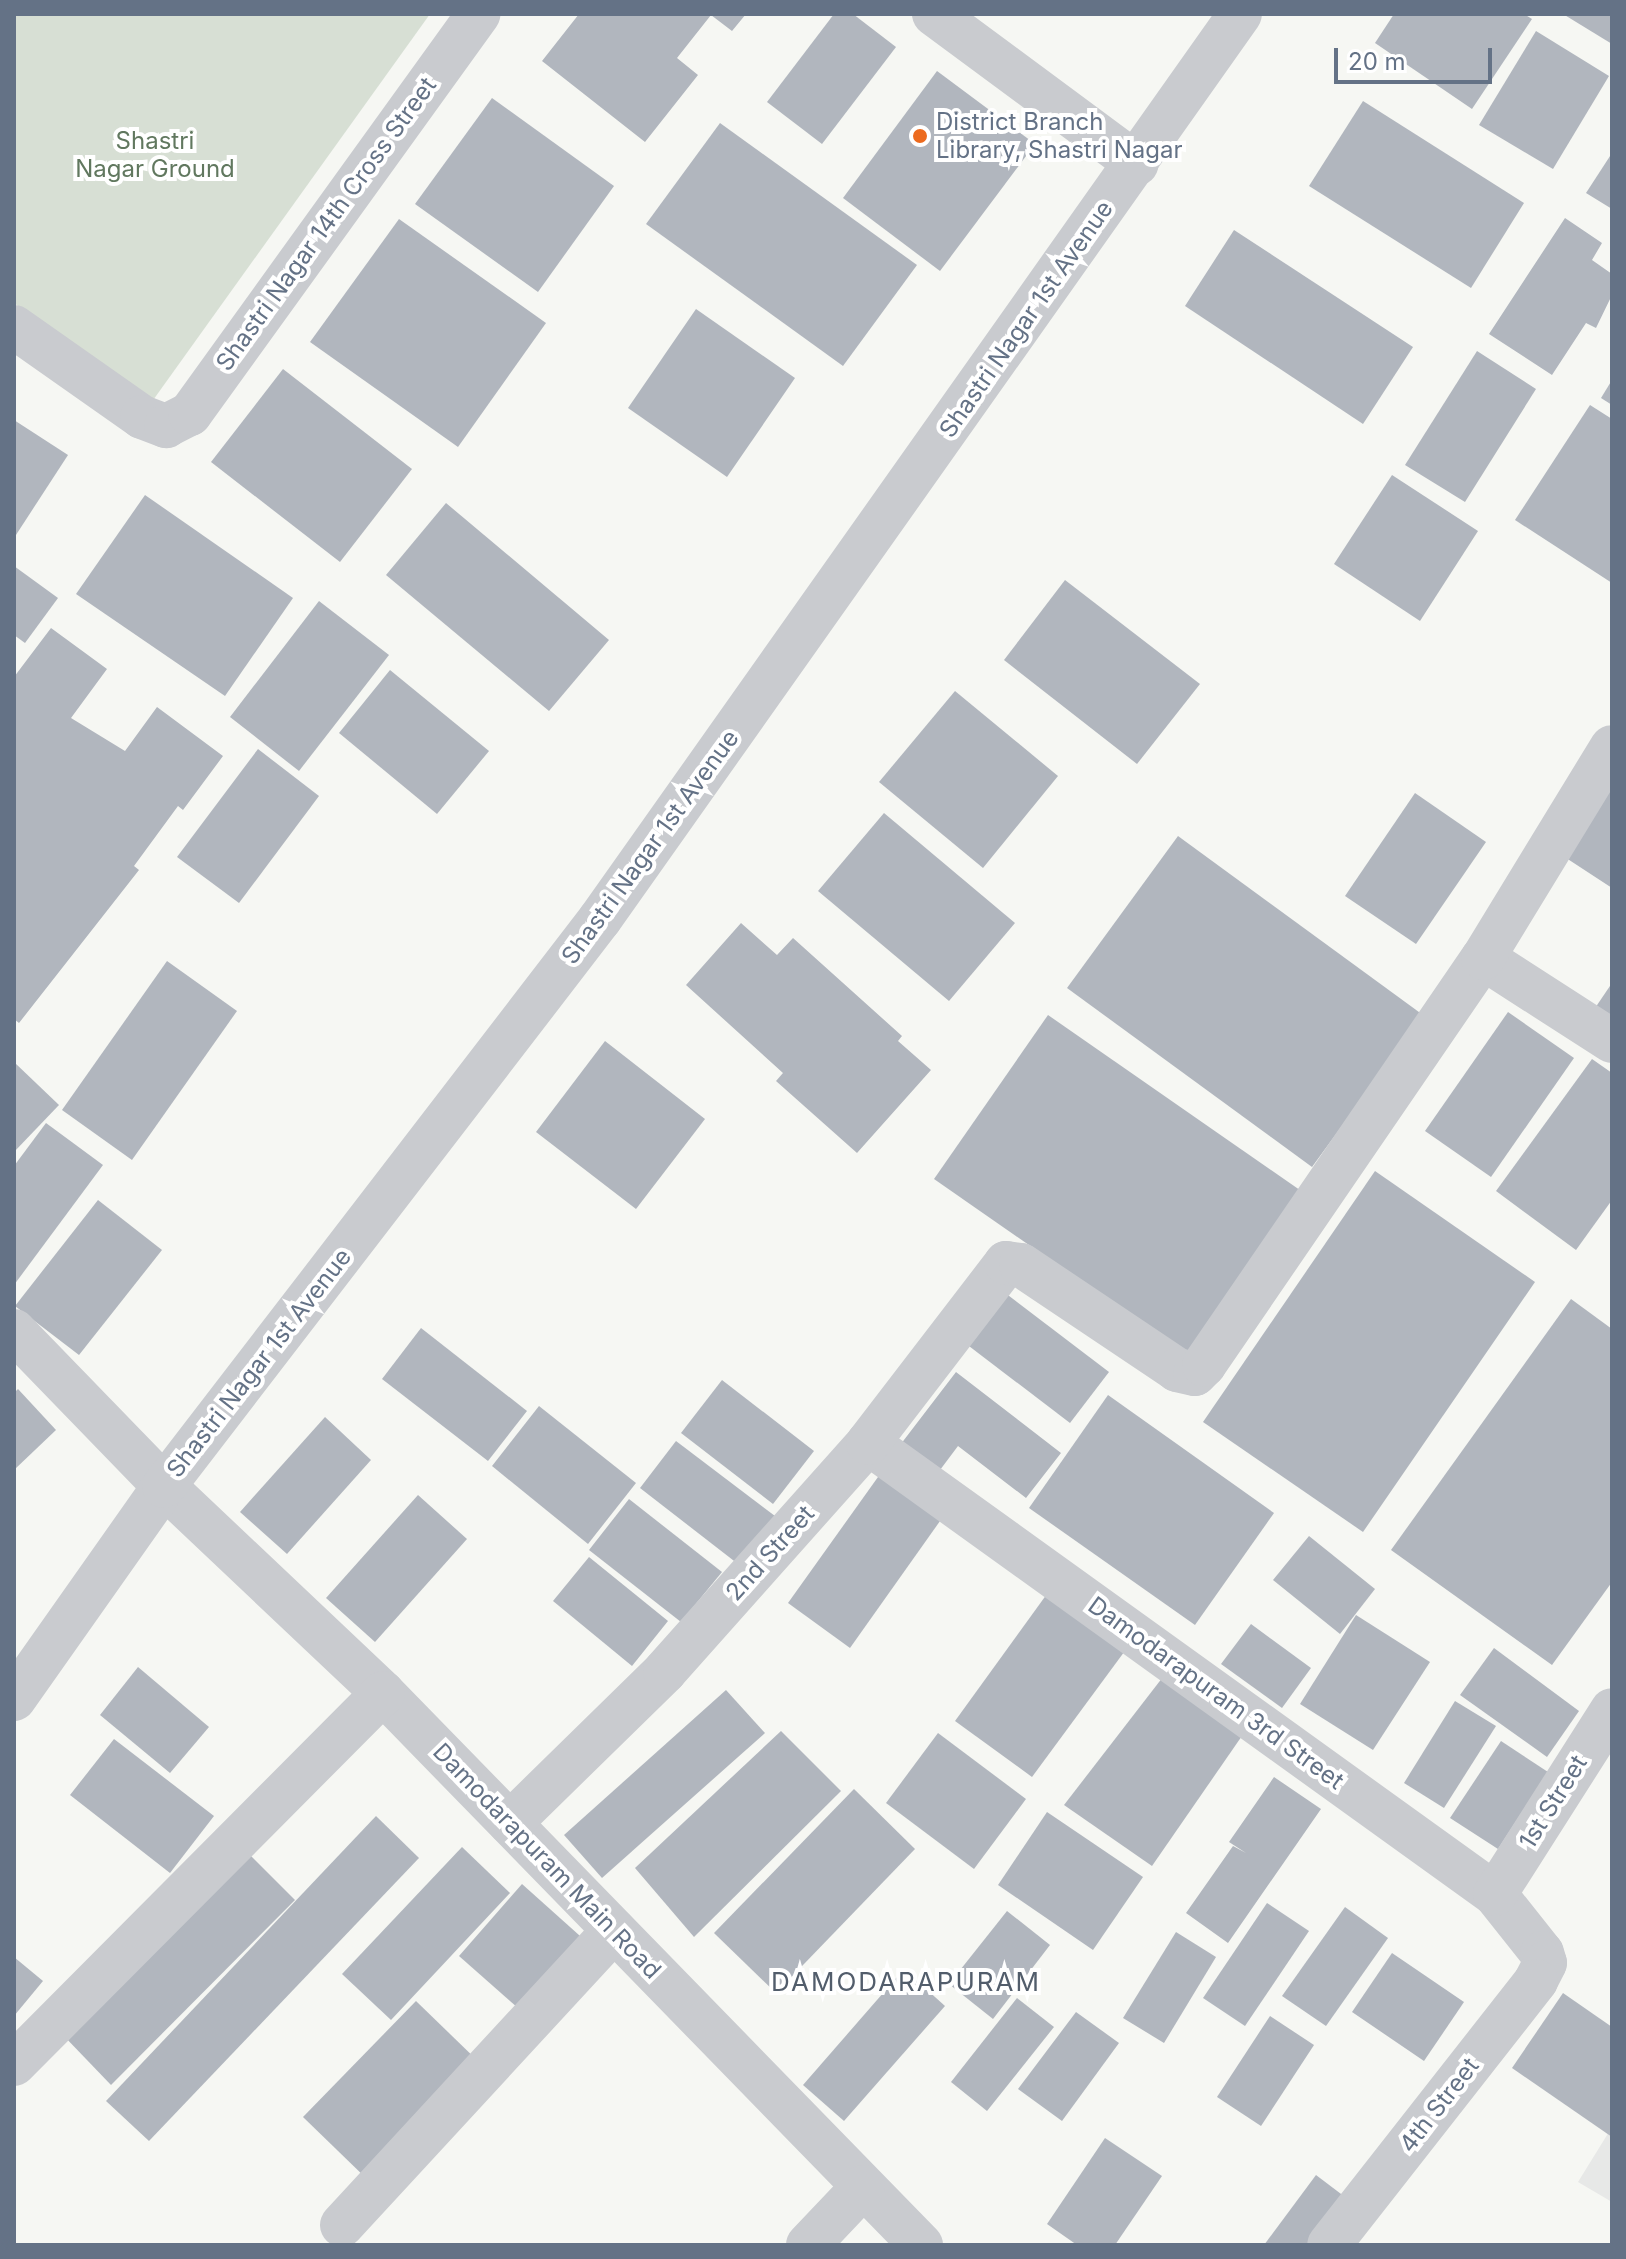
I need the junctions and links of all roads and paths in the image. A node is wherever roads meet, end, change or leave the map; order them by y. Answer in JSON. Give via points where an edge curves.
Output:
{"nodes":[{"id":1,"x":479,"y":14,"type":"edge"},
{"id":2,"x":934,"y":14,"type":"edge"},
{"id":3,"x":1240,"y":14,"type":"edge"},
{"id":4,"x":1137,"y":164,"type":"junction"},
{"id":5,"x":14,"y":327,"type":"edge"},
{"id":6,"x":1612,"y":747,"type":"edge"},
{"id":7,"x":1483,"y":958,"type":"junction"},
{"id":8,"x":1612,"y":1041,"type":"edge"},
{"id":9,"x":14,"y":1331,"type":"edge"},
{"id":10,"x":868,"y":1443,"type":"junction"},
{"id":11,"x":164,"y":1486,"type":"junction"},
{"id":12,"x":25,"y":1668,"type":"edge"},
{"id":13,"x":383,"y":1693,"type":"junction"},
{"id":14,"x":14,"y":1699,"type":"edge"},
{"id":15,"x":1612,"y":1710,"type":"edge"},
{"id":16,"x":510,"y":1823,"type":"junction"},
{"id":17,"x":1495,"y":1894,"type":"junction"},
{"id":18,"x":614,"y":1930,"type":"junction"},
{"id":19,"x":1545,"y":1963,"type":"joint"},
{"id":20,"x":14,"y":2064,"type":"edge"},
{"id":21,"x":863,"y":2187,"type":"junction"},
{"id":22,"x":342,"y":2225,"type":"dead end"},
{"id":23,"x":808,"y":2245,"type":"edge"},
{"id":24,"x":921,"y":2245,"type":"edge"},
{"id":25,"x":1329,"y":2245,"type":"edge"}],
"edges":[{"from":1,"to":5,"type":"street","name":"Shastri Nagar 14th Cross Street","via":[[190,414],[166,426],[142,417]]},
{"from":2,"to":4,"type":"street"},
{"from":3,"to":4,"type":"street","name":"Shastri Nagar 1st Avenue"},
{"from":4,"to":11,"type":"street","name":"Shastri Nagar 1st Avenue","via":[[600,919]]},
{"from":6,"to":7,"type":"street"},
{"from":7,"to":8,"type":"street"},
{"from":7,"to":10,"type":"street","name":"2nd Street","via":[[1195,1374],[1177,1370],[1021,1265],[1006,1263]]},
{"from":9,"to":11,"type":"street","name":"Damodarapuram Main Road"},
{"from":10,"to":16,"type":"street","name":"2nd Street","via":[[665,1671]]},
{"from":10,"to":17,"type":"street","name":"Damodarapuram 3rd Street"},
{"from":11,"to":12,"type":"street","name":"Shastri Nagar 1st Avenue"},
{"from":11,"to":13,"type":"street","name":"Damodarapuram Main Road"},
{"from":12,"to":14,"type":"street","name":"Shastri Nagar 1st Avenue"},
{"from":13,"to":16,"type":"street","name":"Damodarapuram Main Road"},
{"from":13,"to":20,"type":"street"},
{"from":15,"to":17,"type":"street","name":"1st Street"},
{"from":16,"to":18,"type":"street","name":"Damodarapuram Main Road"},
{"from":17,"to":19,"type":"street","name":"Damodarapuram 3rd Street"},
{"from":18,"to":21,"type":"street","name":"Damodarapuram Main Road"},
{"from":18,"to":22,"type":"street"},
{"from":19,"to":25,"type":"street","name":"4th Street"},
{"from":21,"to":23,"type":"street"},
{"from":21,"to":24,"type":"street","name":"Damodarapuram Main Road"}]}
